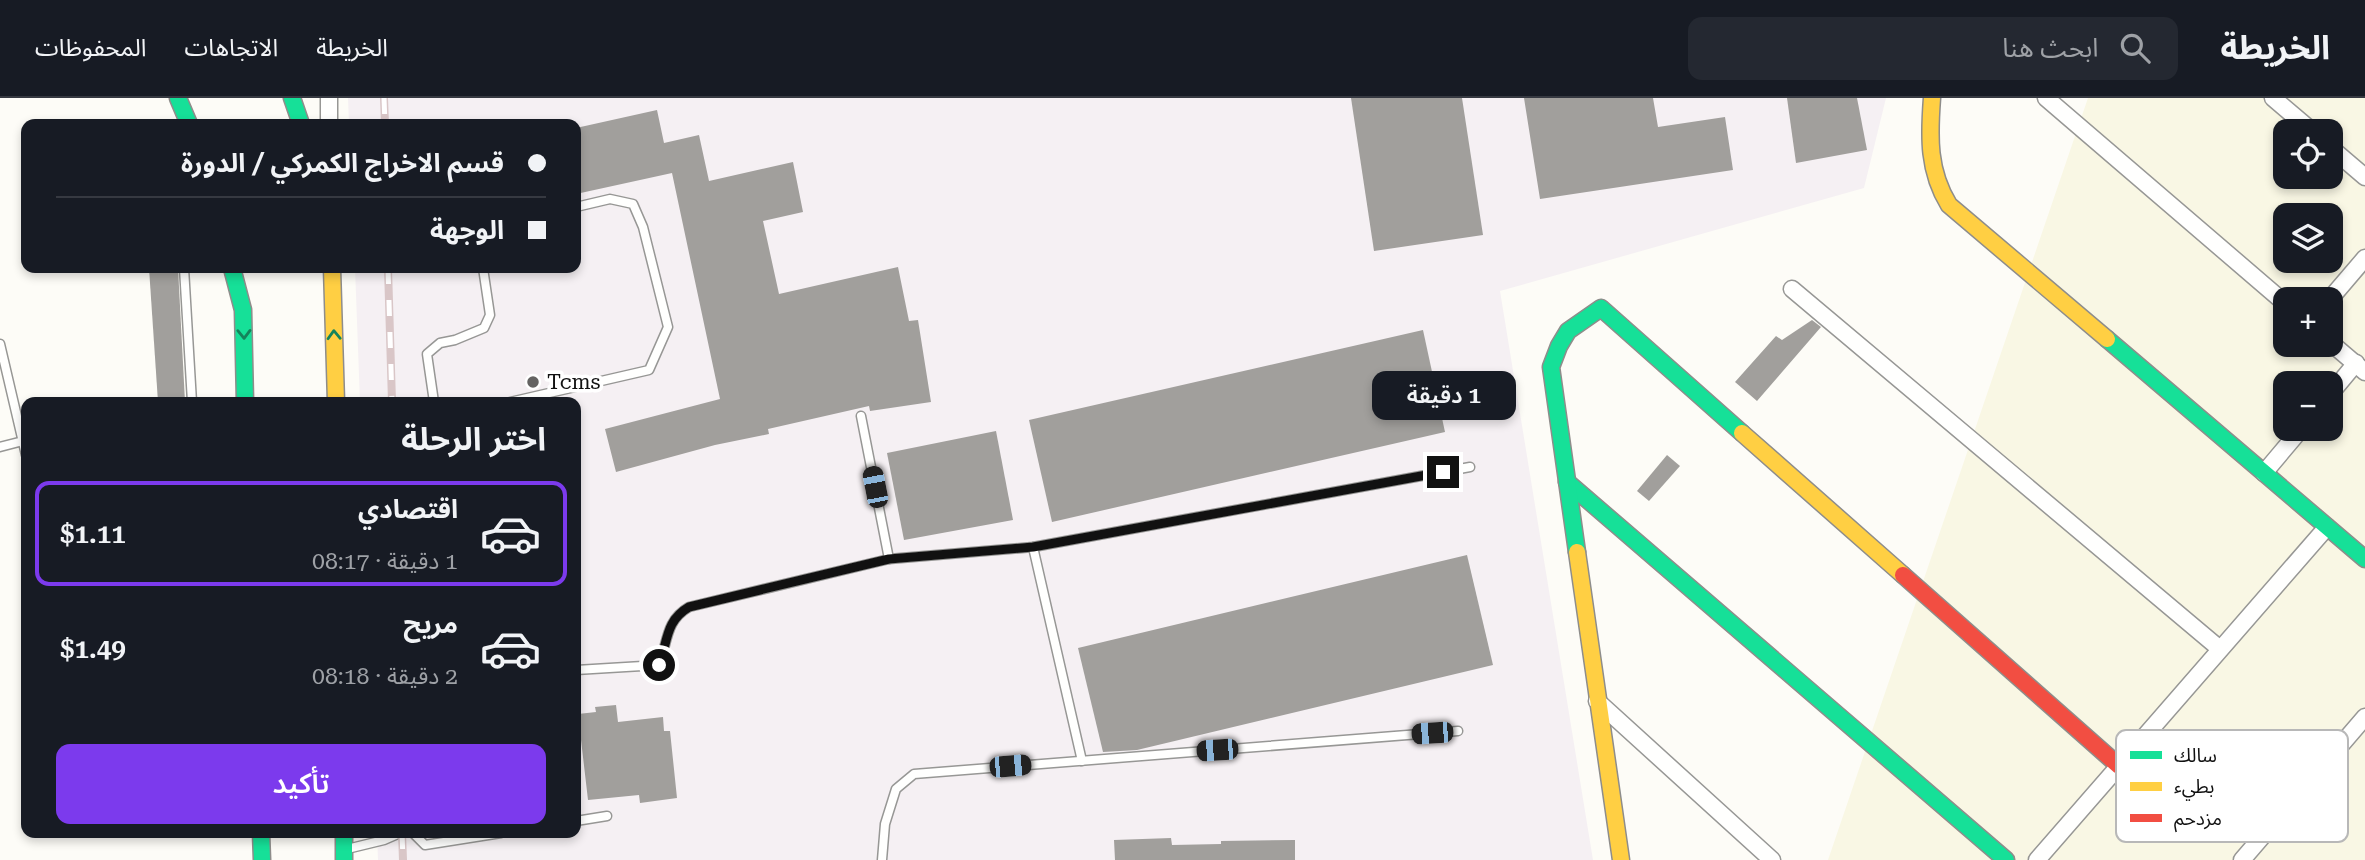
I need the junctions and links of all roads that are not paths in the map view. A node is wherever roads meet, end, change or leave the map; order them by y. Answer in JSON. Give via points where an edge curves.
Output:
{"nodes":[{"id":1,"x":178,"y":98,"type":"edge"},
{"id":2,"x":292,"y":98,"type":"edge"},
{"id":3,"x":329,"y":98,"type":"edge"},
{"id":4,"x":1932,"y":98,"type":"edge"},
{"id":5,"x":2046,"y":98,"type":"edge"},
{"id":6,"x":2273,"y":98,"type":"edge"},
{"id":7,"x":187,"y":119,"type":"edge"},
{"id":8,"x":299,"y":119,"type":"edge"},
{"id":9,"x":329,"y":119,"type":"edge"},
{"id":10,"x":2298,"y":119,"type":"edge"},
{"id":11,"x":2343,"y":158,"type":"edge"},
{"id":12,"x":2365,"y":177,"type":"edge"},
{"id":13,"x":581,"y":206,"type":"edge"},
{"id":14,"x":2365,"y":258,"type":"edge"},
{"id":15,"x":184,"y":273,"type":"edge"},
{"id":16,"x":233,"y":273,"type":"edge"},
{"id":17,"x":332,"y":273,"type":"edge"},
{"id":18,"x":484,"y":273,"type":"edge"},
{"id":19,"x":2340,"y":287,"type":"edge"},
{"id":20,"x":1792,"y":289,"type":"dead end"},
{"id":21,"x":2273,"y":293,"type":"edge"},
{"id":22,"x":0,"y":344,"type":"edge"},
{"id":23,"x":2343,"y":353,"type":"edge"},
{"id":24,"x":2360,"y":367,"type":"edge"},
{"id":25,"x":2343,"y":382,"type":"edge"},
{"id":26,"x":192,"y":397,"type":"edge"},
{"id":27,"x":245,"y":397,"type":"edge"},
{"id":28,"x":336,"y":397,"type":"edge"},
{"id":29,"x":433,"y":397,"type":"edge"},
{"id":30,"x":532,"y":397,"type":"edge"},
{"id":31,"x":861,"y":416,"type":"dead end"},
{"id":32,"x":21,"y":433,"type":"edge"},
{"id":33,"x":2291,"y":441,"type":"edge"},
{"id":34,"x":21,"y":442,"type":"edge"},
{"id":35,"x":0,"y":447,"type":"edge"},
{"id":36,"x":1470,"y":467,"type":"dead end"},
{"id":37,"x":2264,"y":473,"type":"junction"},
{"id":38,"x":1567,"y":482,"type":"junction"},
{"id":39,"x":2327,"y":527,"type":"junction"},
{"id":40,"x":1033,"y":547,"type":"junction"},
{"id":41,"x":889,"y":559,"type":"junction"},
{"id":42,"x":2365,"y":559,"type":"edge"},
{"id":43,"x":2220,"y":649,"type":"junction"},
{"id":44,"x":581,"y":670,"type":"edge"},
{"id":45,"x":1597,"y":701,"type":"junction"},
{"id":46,"x":2365,"y":717,"type":"edge"},
{"id":47,"x":2150,"y":730,"type":"edge"},
{"id":48,"x":1458,"y":731,"type":"dead end"},
{"id":49,"x":2348,"y":737,"type":"edge"},
{"id":50,"x":1082,"y":761,"type":"junction"},
{"id":51,"x":2116,"y":763,"type":"edge"},
{"id":52,"x":2116,"y":769,"type":"edge"},
{"id":53,"x":607,"y":817,"type":"dead end"},
{"id":54,"x":581,"y":820,"type":"edge"},
{"id":55,"x":261,"y":838,"type":"edge"},
{"id":56,"x":389,"y":838,"type":"edge"},
{"id":57,"x":418,"y":838,"type":"edge"},
{"id":58,"x":469,"y":838,"type":"edge"},
{"id":59,"x":2257,"y":842,"type":"edge"},
{"id":60,"x":344,"y":855,"type":"edge"},
{"id":61,"x":262,"y":860,"type":"edge"},
{"id":62,"x":882,"y":860,"type":"edge"},
{"id":63,"x":1621,"y":860,"type":"edge"},
{"id":64,"x":1772,"y":860,"type":"edge"},
{"id":65,"x":2006,"y":860,"type":"edge"},
{"id":66,"x":2037,"y":860,"type":"edge"},
{"id":67,"x":2242,"y":860,"type":"edge"}],
"edges":[{"from":1,"to":7,"type":"street"},
{"from":2,"to":8,"type":"street"},
{"from":3,"to":9,"type":"street"},
{"from":4,"to":37,"type":"street","via":[[1932,169],[1949,205]]},
{"from":5,"to":21,"type":"street"},
{"from":6,"to":10,"type":"street"},
{"from":11,"to":12,"type":"street"},
{"from":13,"to":30,"type":"lane","via":[[610,199],[633,204],[668,327],[649,370]]},
{"from":14,"to":19,"type":"street"},
{"from":15,"to":26,"type":"lane"},
{"from":16,"to":27,"type":"street","one_way":true,"via":[[243,310]]},
{"from":28,"to":17,"type":"street","one_way":true},
{"from":18,"to":29,"type":"lane","via":[[490,315],[484,328],[440,343],[428,354]]},
{"from":20,"to":43,"type":"street"},
{"from":22,"to":32,"type":"lane"},
{"from":23,"to":24,"type":"street"},
{"from":24,"to":25,"type":"street"},
{"from":31,"to":41,"type":"lane"},
{"from":33,"to":37,"type":"street"},
{"from":34,"to":35,"type":"lane"},
{"from":36,"to":40,"type":"lane"},
{"from":37,"to":39,"type":"street"},
{"from":38,"to":45,"type":"street"},
{"from":38,"to":51,"type":"street","via":[[1551,367],[1572,324],[1601,309]]},
{"from":38,"to":65,"type":"street"},
{"from":39,"to":42,"type":"street"},
{"from":39,"to":43,"type":"street"},
{"from":40,"to":41,"type":"lane"},
{"from":40,"to":50,"type":"lane"},
{"from":41,"to":44,"type":"lane","via":[[689,607],[671,621],[659,665]]},
{"from":43,"to":47,"type":"street"},
{"from":45,"to":63,"type":"street"},
{"from":45,"to":64,"type":"street"},
{"from":46,"to":49,"type":"street"},
{"from":48,"to":50,"type":"lane"},
{"from":50,"to":62,"type":"lane","via":[[914,774],[897,789],[886,824]]},
{"from":52,"to":66,"type":"street"},
{"from":53,"to":54,"type":"lane"},
{"from":55,"to":61,"type":"street"},
{"from":56,"to":60,"type":"lane"},
{"from":57,"to":58,"type":"lane","via":[[425,845]]},
{"from":59,"to":67,"type":"street"}]}
